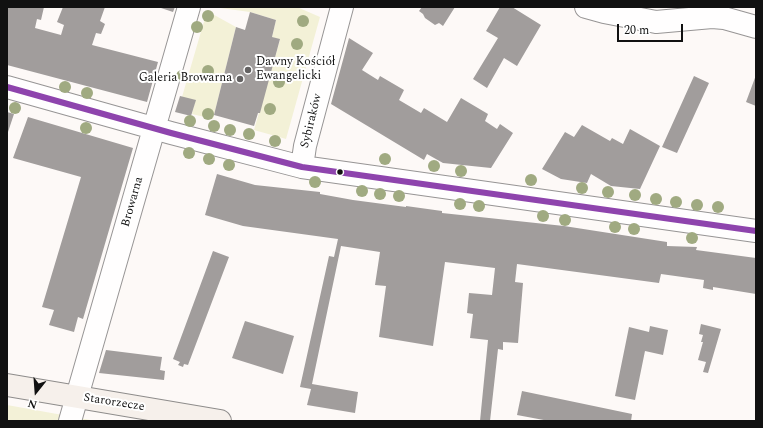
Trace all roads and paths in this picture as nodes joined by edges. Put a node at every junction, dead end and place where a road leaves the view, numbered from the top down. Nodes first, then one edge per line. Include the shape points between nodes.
1 (189, 7) edge
2 (342, 7) edge
3 (586, 7) edge
4 (756, 27) edge
5 (7, 87) edge
6 (154, 128) junction
7 (302, 167) junction
8 (756, 231) edge
9 (7, 385) edge
10 (78, 398) junction
11 (70, 421) edge
12 (220, 421) edge

1 - 6 street, Browarna
2 - 7 street, Sybiraków via 305,146
3 - 4 street via 656,22 712,16
5 - 6 street
6 - 7 street
6 - 10 street, Browarna
7 - 8 street
9 - 10 street, Starorzecze
10 - 11 street, Browarna
10 - 12 street, Starorzecze

